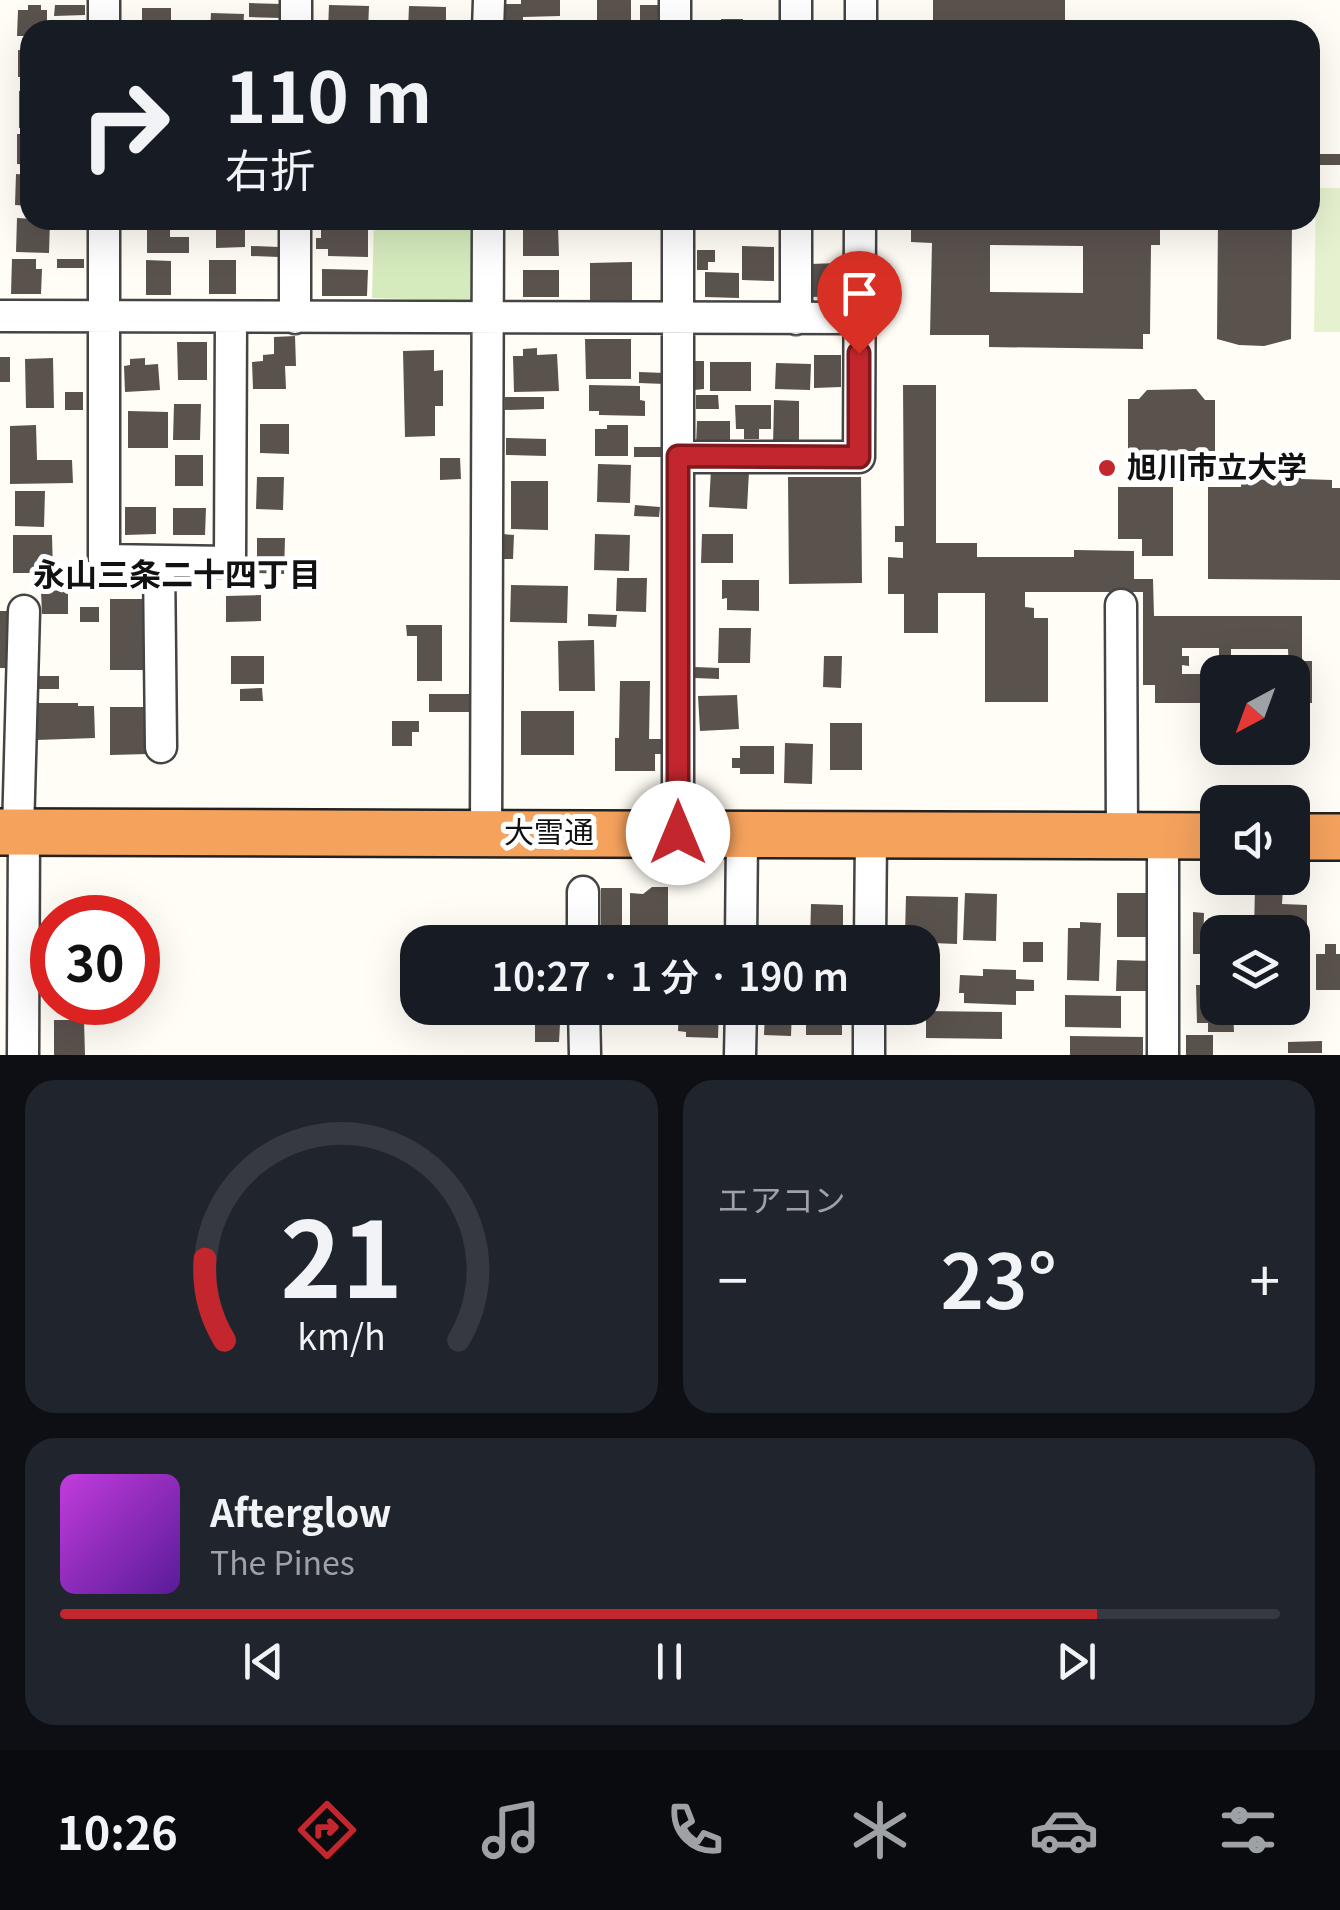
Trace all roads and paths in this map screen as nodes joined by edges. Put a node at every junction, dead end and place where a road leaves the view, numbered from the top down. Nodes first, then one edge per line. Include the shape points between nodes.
1 (104, 230) edge
2 (295, 230) edge
3 (488, 230) edge
4 (678, 230) edge
5 (796, 230) edge
6 (860, 230) edge
7 (0, 316) edge
8 (104, 316) junction
9 (488, 317) junction
10 (231, 318) junction
11 (295, 318) junction
12 (796, 318) junction
13 (859, 318) junction
14 (679, 319) junction
15 (678, 456) junction
16 (159, 561) junction
17 (1121, 605) dead end
18 (24, 611) dead end
19 (161, 747) dead end
20 (14, 832) edge
21 (486, 832) junction
22 (678, 833) junction
23 (742, 834) junction
24 (871, 836) junction
25 (1142, 836) junction
26 (1200, 836) edge
27 (1310, 836) edge
28 (1340, 837) edge
29 (582, 892) dead end
30 (583, 925) edge
31 (742, 925) edge
32 (870, 925) edge
33 (584, 1025) edge
34 (741, 1025) edge
35 (869, 1025) edge
36 (23, 1055) edge
37 (585, 1055) edge
38 (740, 1055) edge
39 (869, 1055) edge
40 (1163, 1055) edge

1 - 8 street
2 - 11 street
3 - 9 street
4 - 14 street
5 - 12 street
6 - 13 street
7 - 8 street
8 - 10 street
8 - 16 street via 104,560
9 - 11 street
9 - 14 street
9 - 21 street
10 - 11 street
10 - 16 street via 230,562
12 - 13 street
12 - 14 street
13 - 15 street via 859,457
14 - 15 street
15 - 22 street
16 - 19 street
17 - 25 street
18 - 20 street
20 - 21 highway, 大雪通
20 - 36 street
21 - 22 highway, 大雪通
22 - 23 highway, 大雪通
23 - 24 highway, 大雪通
23 - 31 street
24 - 25 highway, 大雪通
24 - 32 street
25 - 26 highway, 大雪通
25 - 40 street
27 - 28 highway
29 - 30 street
33 - 37 street
34 - 38 street
35 - 39 street

